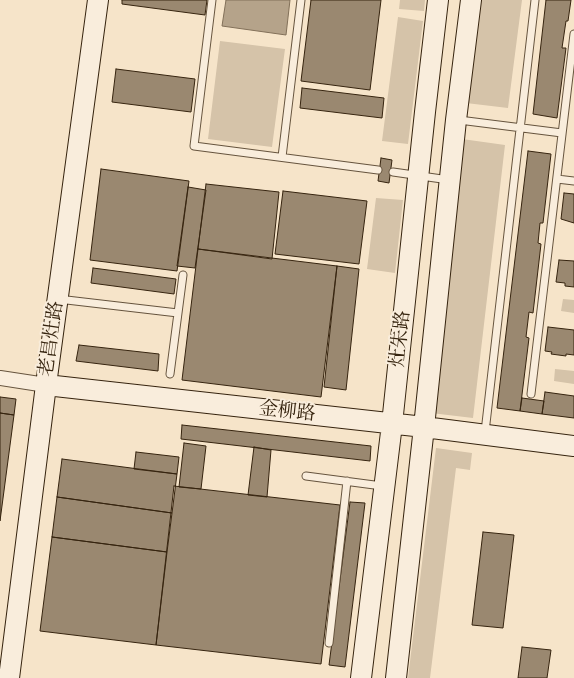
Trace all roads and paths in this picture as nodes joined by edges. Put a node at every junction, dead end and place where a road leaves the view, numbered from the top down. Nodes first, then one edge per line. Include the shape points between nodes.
1 (98, 0) edge
2 (212, 0) edge
3 (302, 0) edge
4 (438, 0) edge
5 (471, 0) edge
6 (535, 0) edge
7 (574, 34) edge
8 (456, 120) junction
9 (520, 128) junction
10 (562, 133) junction
11 (282, 157) junction
12 (378, 170) dead end
13 (393, 172) dead end
14 (418, 176) junction
15 (557, 179) junction
16 (450, 180) junction
17 (574, 181) edge
18 (183, 275) dead end
19 (58, 299) junction
20 (178, 313) junction
21 (170, 374) dead end
22 (0, 378) edge
23 (46, 385) junction
24 (531, 394) dead end
25 (392, 424) junction
26 (424, 427) junction
27 (484, 435) junction
28 (574, 446) edge
29 (306, 476) dead end
30 (347, 481) junction
31 (384, 486) junction
32 (329, 643) dead end
33 (9, 678) edge
34 (361, 678) edge
35 (396, 678) edge

1 - 19 main road, 老昌灶路
2 - 11 lane via 194,146
3 - 11 lane
4 - 14 main road, 灶朱路
5 - 8 main road, 灶朱路
6 - 9 lane
7 - 10 lane
8 - 9 lane
8 - 16 main road, 灶朱路
9 - 10 lane
9 - 27 lane
10 - 15 lane
11 - 12 lane
13 - 14 lane
14 - 16 lane
14 - 25 main road, 灶朱路
15 - 17 lane
15 - 24 lane
16 - 26 main road, 灶朱路
18 - 20 lane
19 - 20 lane
19 - 23 main road, 老昌灶路
20 - 21 lane
22 - 23 street, 金柳路
23 - 25 main road, 金柳路
23 - 33 main road, 老昌灶路
25 - 26 main road, 金柳路
25 - 31 main road, 灶朱路
26 - 27 main road, 金柳路
26 - 35 main road, 灶朱路
27 - 28 main road, 金柳路
29 - 30 lane
30 - 31 lane
30 - 32 lane
31 - 34 main road, 灶朱路

